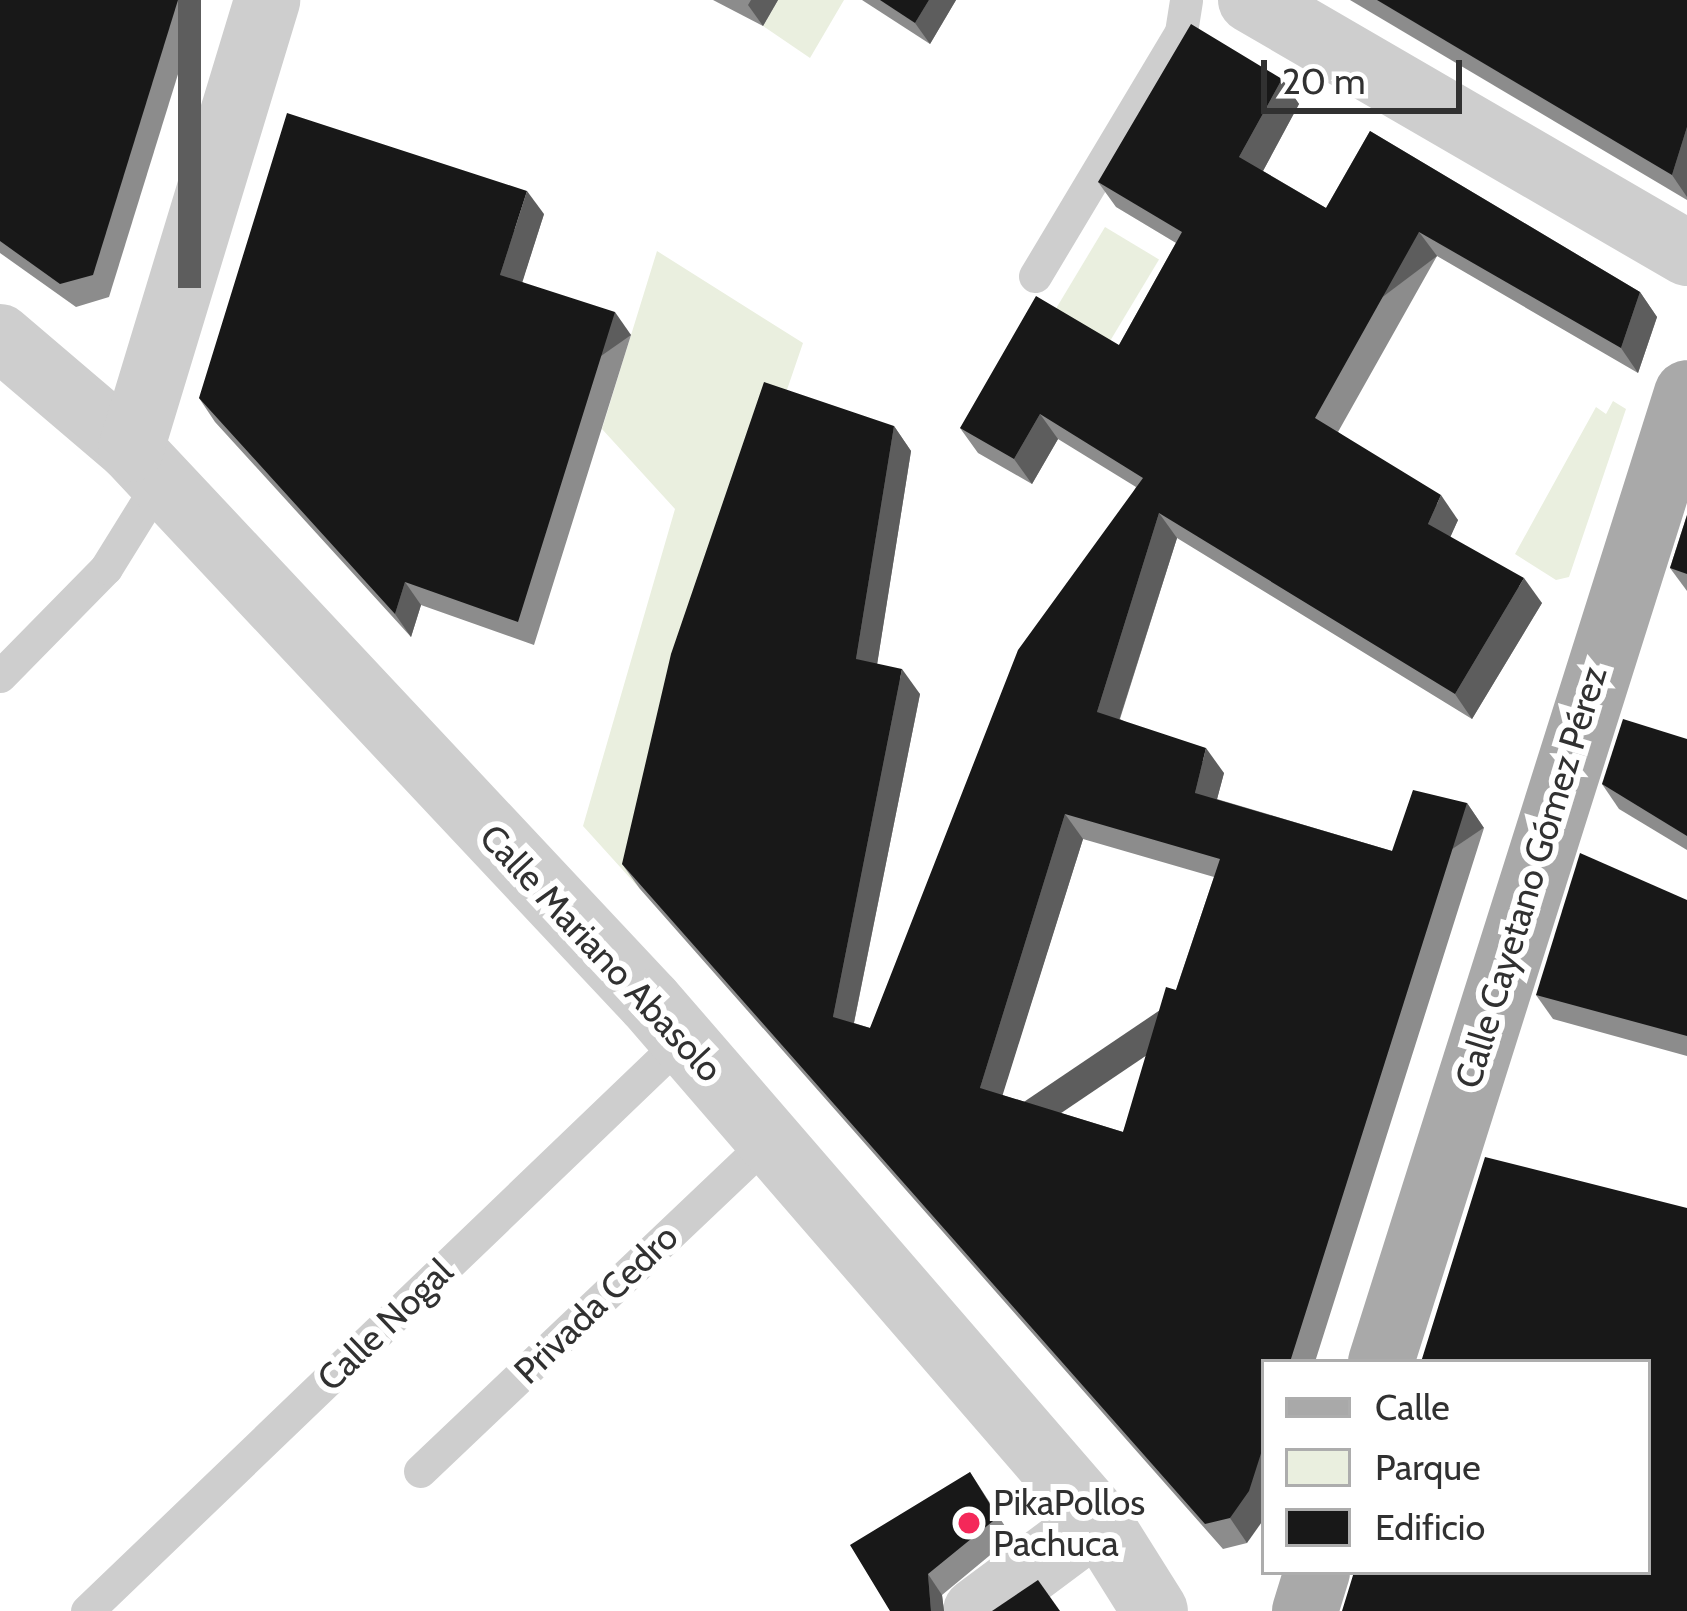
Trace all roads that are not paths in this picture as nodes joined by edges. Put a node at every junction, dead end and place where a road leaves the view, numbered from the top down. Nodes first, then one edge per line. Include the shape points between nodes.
1 (267, 0) edge
2 (1186, 0) edge
3 (1251, 0) edge
4 (1687, 253) edge
5 (1035, 276) dead end
6 (0, 337) edge
7 (1687, 393) edge
8 (146, 465) junction
9 (0, 676) edge
10 (683, 1040) junction
11 (771, 1138) junction
12 (1382, 1359) edge
13 (421, 1471) dead end
14 (1098, 1520) junction
15 (1316, 1575) edge
16 (87, 1611) edge
17 (976, 1611) edge
18 (1155, 1611) edge
19 (1305, 1611) edge

1 - 8 street
2 - 5 lane via 1181,32
3 - 4 street
6 - 8 street, Calle Mariano Abasolo
7 - 12 main road, Calle Cayetano Gómez Pérez
8 - 9 lane via 106,568
8 - 10 street, Calle Mariano Abasolo
10 - 11 street, Calle Mariano Abasolo
10 - 16 lane, Calle Nogal
11 - 13 lane, Privada Cedro
11 - 14 street, Calle Mariano Abasolo
14 - 17 street
14 - 18 street, Calle Mariano Abasolo
15 - 19 main road

